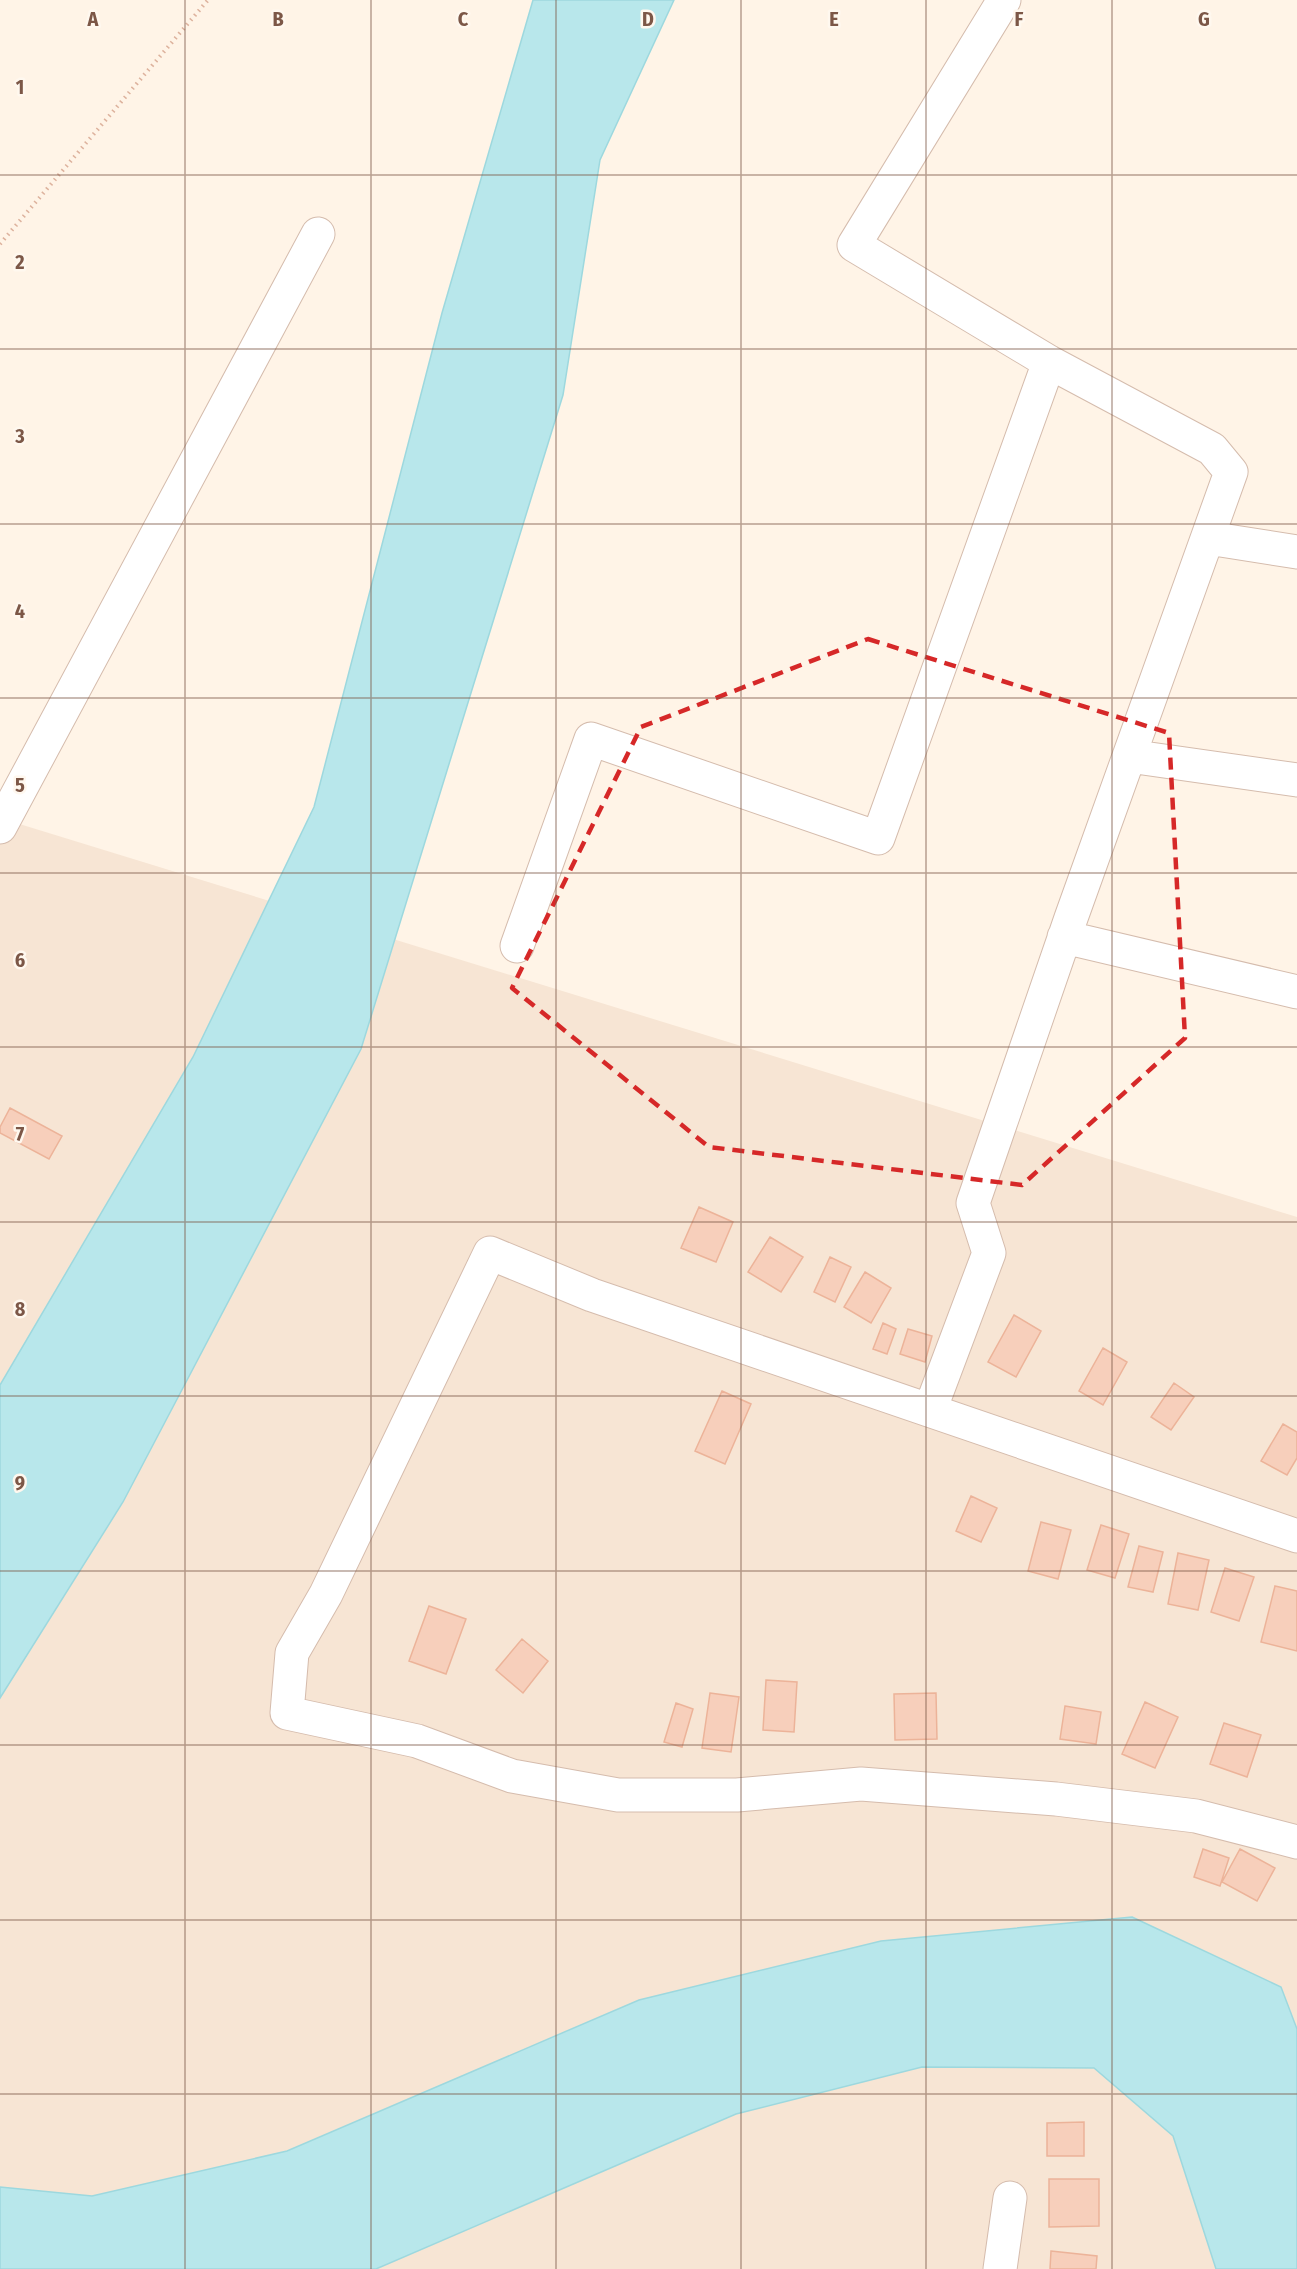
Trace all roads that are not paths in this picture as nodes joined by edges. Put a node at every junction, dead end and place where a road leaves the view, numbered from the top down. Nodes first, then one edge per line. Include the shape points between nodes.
1 (1004, 0) edge
2 (318, 234) dead end
3 (1049, 362) junction
4 (1208, 538) junction
5 (1297, 552) edge
6 (1129, 756) junction
7 (1297, 780) edge
8 (0, 827) edge
9 (1064, 937) junction
10 (517, 946) dead end
11 (1297, 992) edge
12 (930, 1410) junction
13 (1297, 1536) edge
14 (1297, 1842) edge
15 (1010, 2198) dead end
16 (1000, 2269) edge

1 - 3 street via 854,245
2 - 8 street
3 - 4 street via 1212,449 1231,472
3 - 10 street via 878,838 591,739
4 - 5 street
4 - 6 street
6 - 7 street
6 - 9 street
9 - 11 street
9 - 12 street via 973,1203 990,1253
12 - 13 street
12 - 14 street via 592,1295 490,1253 326,1594 292,1653 287,1713 417,1741 512,1776 618,1795 737,1795 873,1785 1056,1799 1196,1816
15 - 16 street

